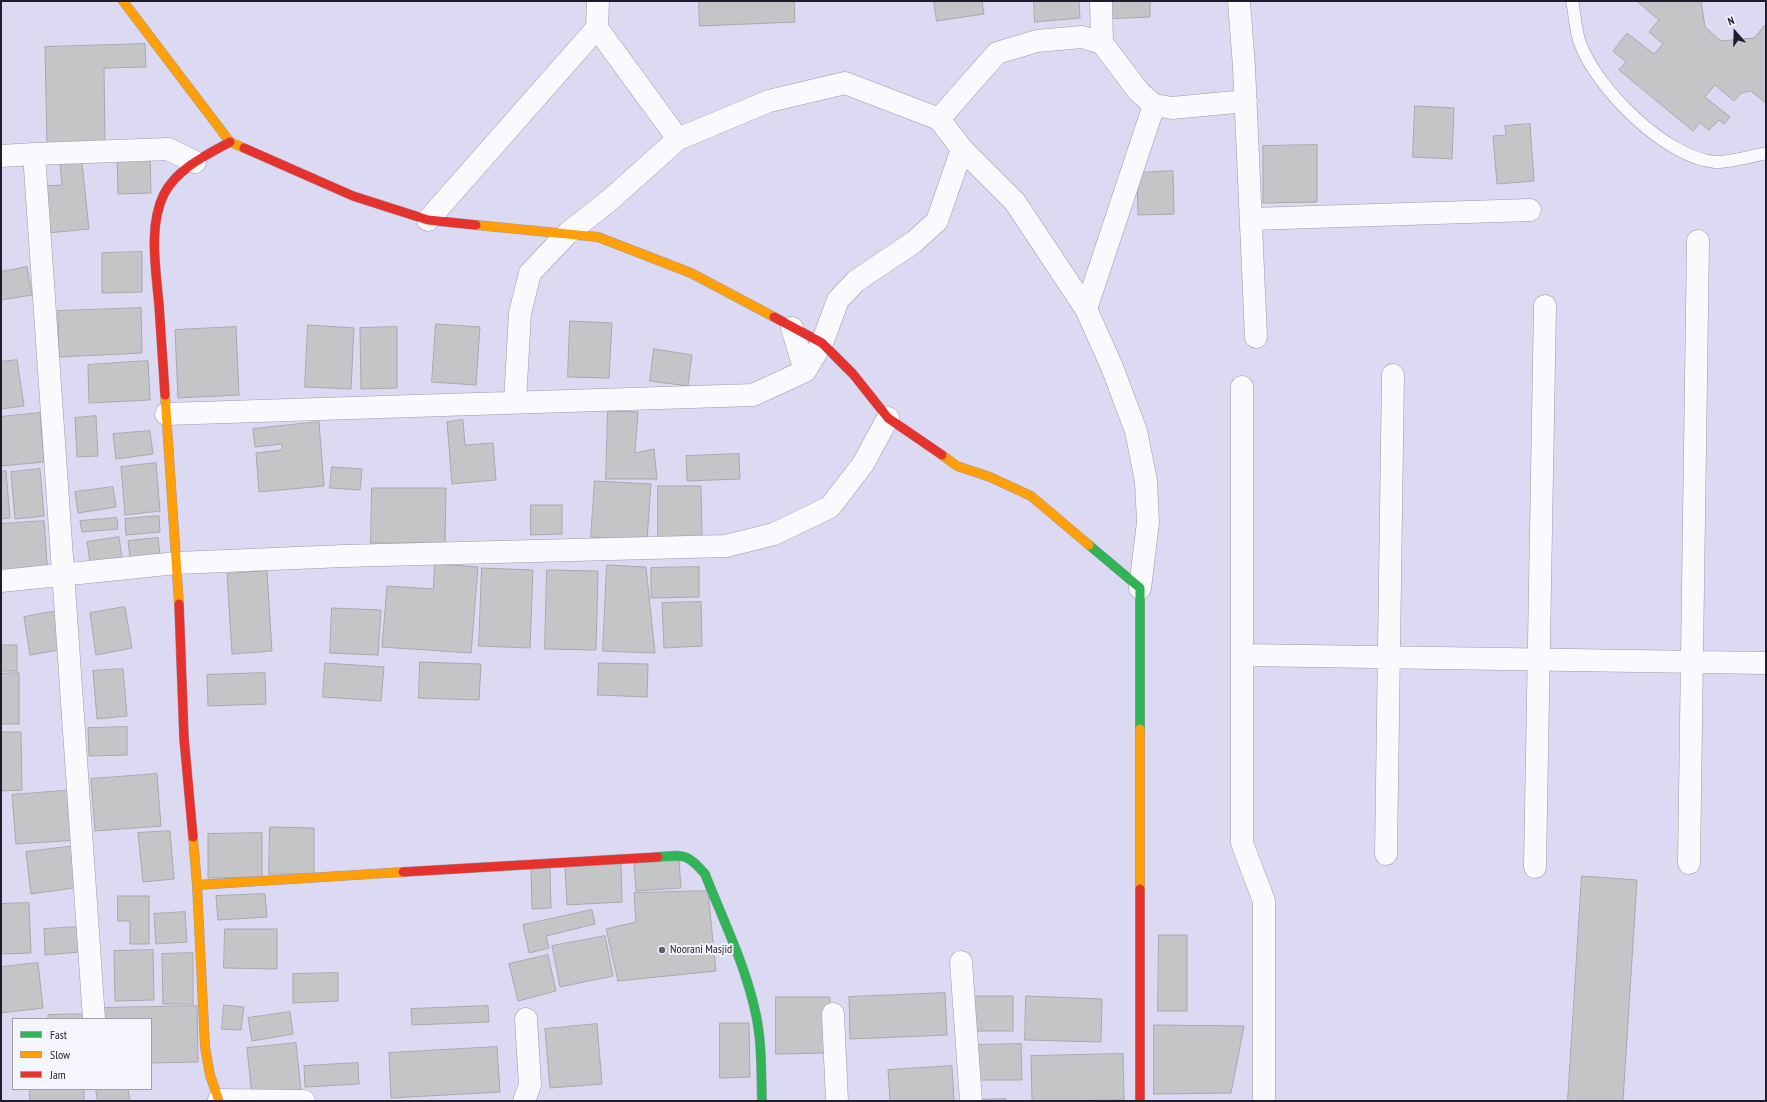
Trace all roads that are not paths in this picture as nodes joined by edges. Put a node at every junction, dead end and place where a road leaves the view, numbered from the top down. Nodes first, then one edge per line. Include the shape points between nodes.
1 (123, 1) edge
2 (598, 1) edge
3 (1101, 1) edge
4 (1239, 1) edge
5 (1572, 1) edge
6 (597, 28) junction
7 (1102, 43) junction
8 (1246, 101) junction
9 (1154, 105) junction
10 (938, 119) junction
11 (678, 139) junction
12 (230, 142) junction
13 (962, 149) junction
14 (1766, 153) edge
15 (34, 154) junction
16 (1, 156) edge
17 (195, 162) junction
18 (1530, 210) dead end
19 (1251, 219) junction
20 (428, 220) junction
21 (568, 233) junction
22 (1698, 241) dead end
23 (1545, 306) dead end
24 (1086, 309) junction
25 (792, 328) junction
26 (1256, 337) dead end
27 (822, 344) junction
28 (805, 371) junction
29 (1393, 374) dead end
30 (1242, 387) dead end
31 (515, 402) junction
32 (166, 414) junction
33 (888, 418) junction
34 (177, 563) junction
35 (64, 575) junction
36 (1, 580) edge
37 (1140, 588) junction
38 (1242, 655) junction
39 (1388, 657) junction
40 (1538, 659) junction
41 (1691, 662) junction
42 (1766, 663) edge
43 (1386, 854) dead end
44 (1689, 864) dead end
45 (1535, 867) dead end
46 (197, 884) junction
47 (961, 962) dead end
48 (833, 1014) dead end
49 (94, 1018) edge
50 (526, 1019) dead end
51 (219, 1100) edge
52 (304, 1101) edge
53 (524, 1101) edge
54 (762, 1101) edge
55 (837, 1101) edge
56 (971, 1101) edge
57 (1140, 1101) edge
58 (1264, 1101) edge

1 - 12 street
2 - 6 street
3 - 7 street
4 - 8 street
5 - 14 lane via 1580,43 1601,81 1638,122 1682,153 1715,163
6 - 11 street
6 - 20 street
7 - 9 street via 1139,92
7 - 10 street via 1082,37 1044,40 997,53
8 - 9 street via 1172,108
8 - 19 street
9 - 24 street
10 - 11 street via 845,83 769,101
10 - 13 street
11 - 21 street via 612,199
12 - 17 street
12 - 20 street via 353,196
13 - 24 street via 1015,202
13 - 27 street via 937,221 914,242 856,281 838,300
15 - 16 street
15 - 17 street via 168,149
15 - 35 street
17 - 32 street via 174,179 160,204 155,250
18 - 19 street
19 - 26 street
20 - 21 street
21 - 25 street via 598,237 690,273
21 - 31 street via 530,273 520,314
22 - 41 street
23 - 40 street
24 - 37 street via 1112,367 1136,431 1146,481 1148,522
25 - 27 street
25 - 28 street
27 - 28 street
27 - 33 street via 854,374
28 - 31 street via 754,395
29 - 39 street
30 - 38 street
31 - 32 street
32 - 34 street
33 - 34 street via 864,464 830,507 774,534 726,546
33 - 37 street via 957,466 990,477 1032,496
34 - 35 street
34 - 46 street via 184,738
35 - 36 street
35 - 49 street
37 - 57 street
38 - 39 street
38 - 58 street via 1242,843 1264,901
39 - 40 street
39 - 43 street
40 - 41 street
40 - 45 street
41 - 42 street
41 - 44 street
46 - 51 street via 205,1047 210,1074
46 - 54 street via 683,855 695,862 705,874 748,986 761,1047
47 - 56 street
48 - 55 street
50 - 53 street via 530,1084
51 - 52 street

